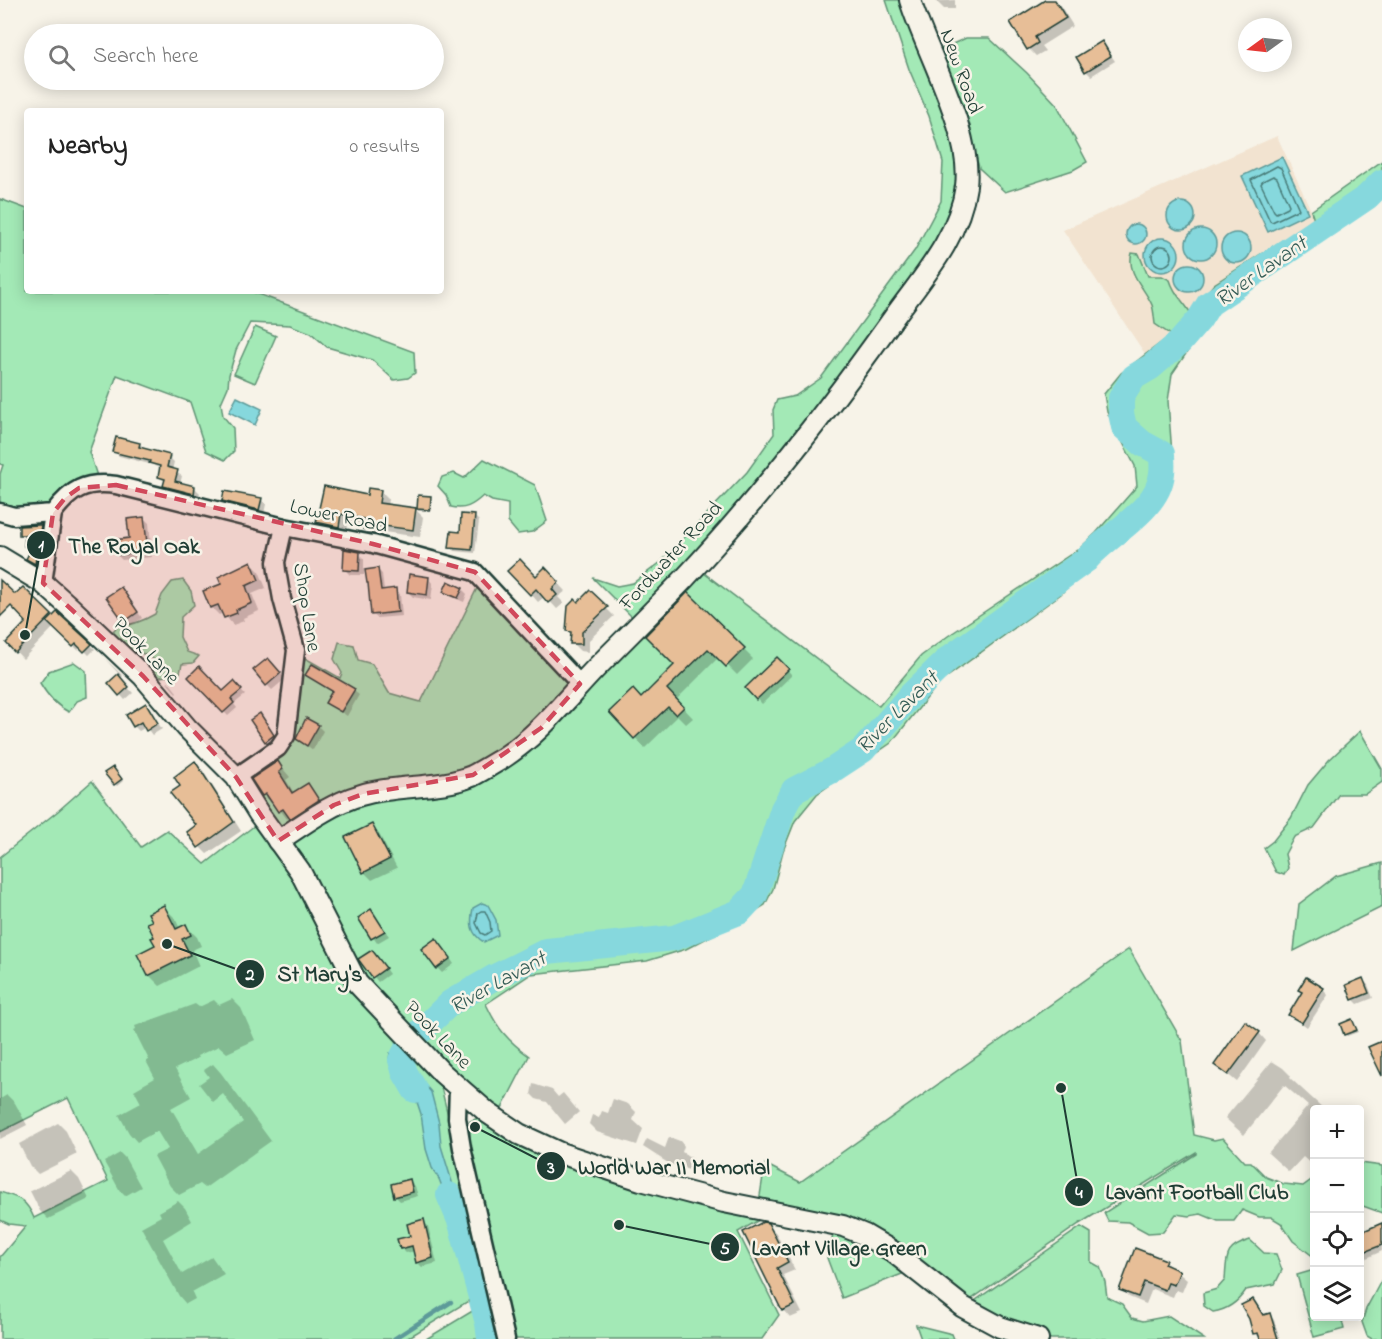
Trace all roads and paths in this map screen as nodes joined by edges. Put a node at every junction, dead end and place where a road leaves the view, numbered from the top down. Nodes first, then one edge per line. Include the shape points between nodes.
1 (910, 0) edge
2 (966, 159) joint
3 (0, 513) edge
4 (53, 513) junction
5 (284, 527) junction
6 (0, 556) edge
7 (43, 583) junction
8 (580, 684) junction
9 (236, 777) junction
10 (278, 841) junction
11 (458, 1088) junction
12 (506, 1339) edge
13 (1038, 1339) edge

1 - 2 street, New Road via 952,110
2 - 8 street, Fordwater Road via 960,213 942,250 824,414 685,577
3 - 4 street
4 - 5 street, Lower Road via 79,488 99,483
4 - 7 street
5 - 8 street, Lower Road via 373,544 475,572
5 - 9 street, Shop Lane via 276,562 296,650 286,736 278,748
6 - 7 street, Pook Lane
7 - 9 street, Pook Lane via 143,676
8 - 10 street, Fordwater Road via 542,728 473,775 363,794 334,805
9 - 10 street, Pook Lane
10 - 11 street, Pook Lane via 300,871 357,982
11 - 12 street via 462,1148
11 - 13 street, Pook Lane via 519,1134 560,1153 724,1202 843,1226 865,1235 892,1251 963,1307 1000,1327

